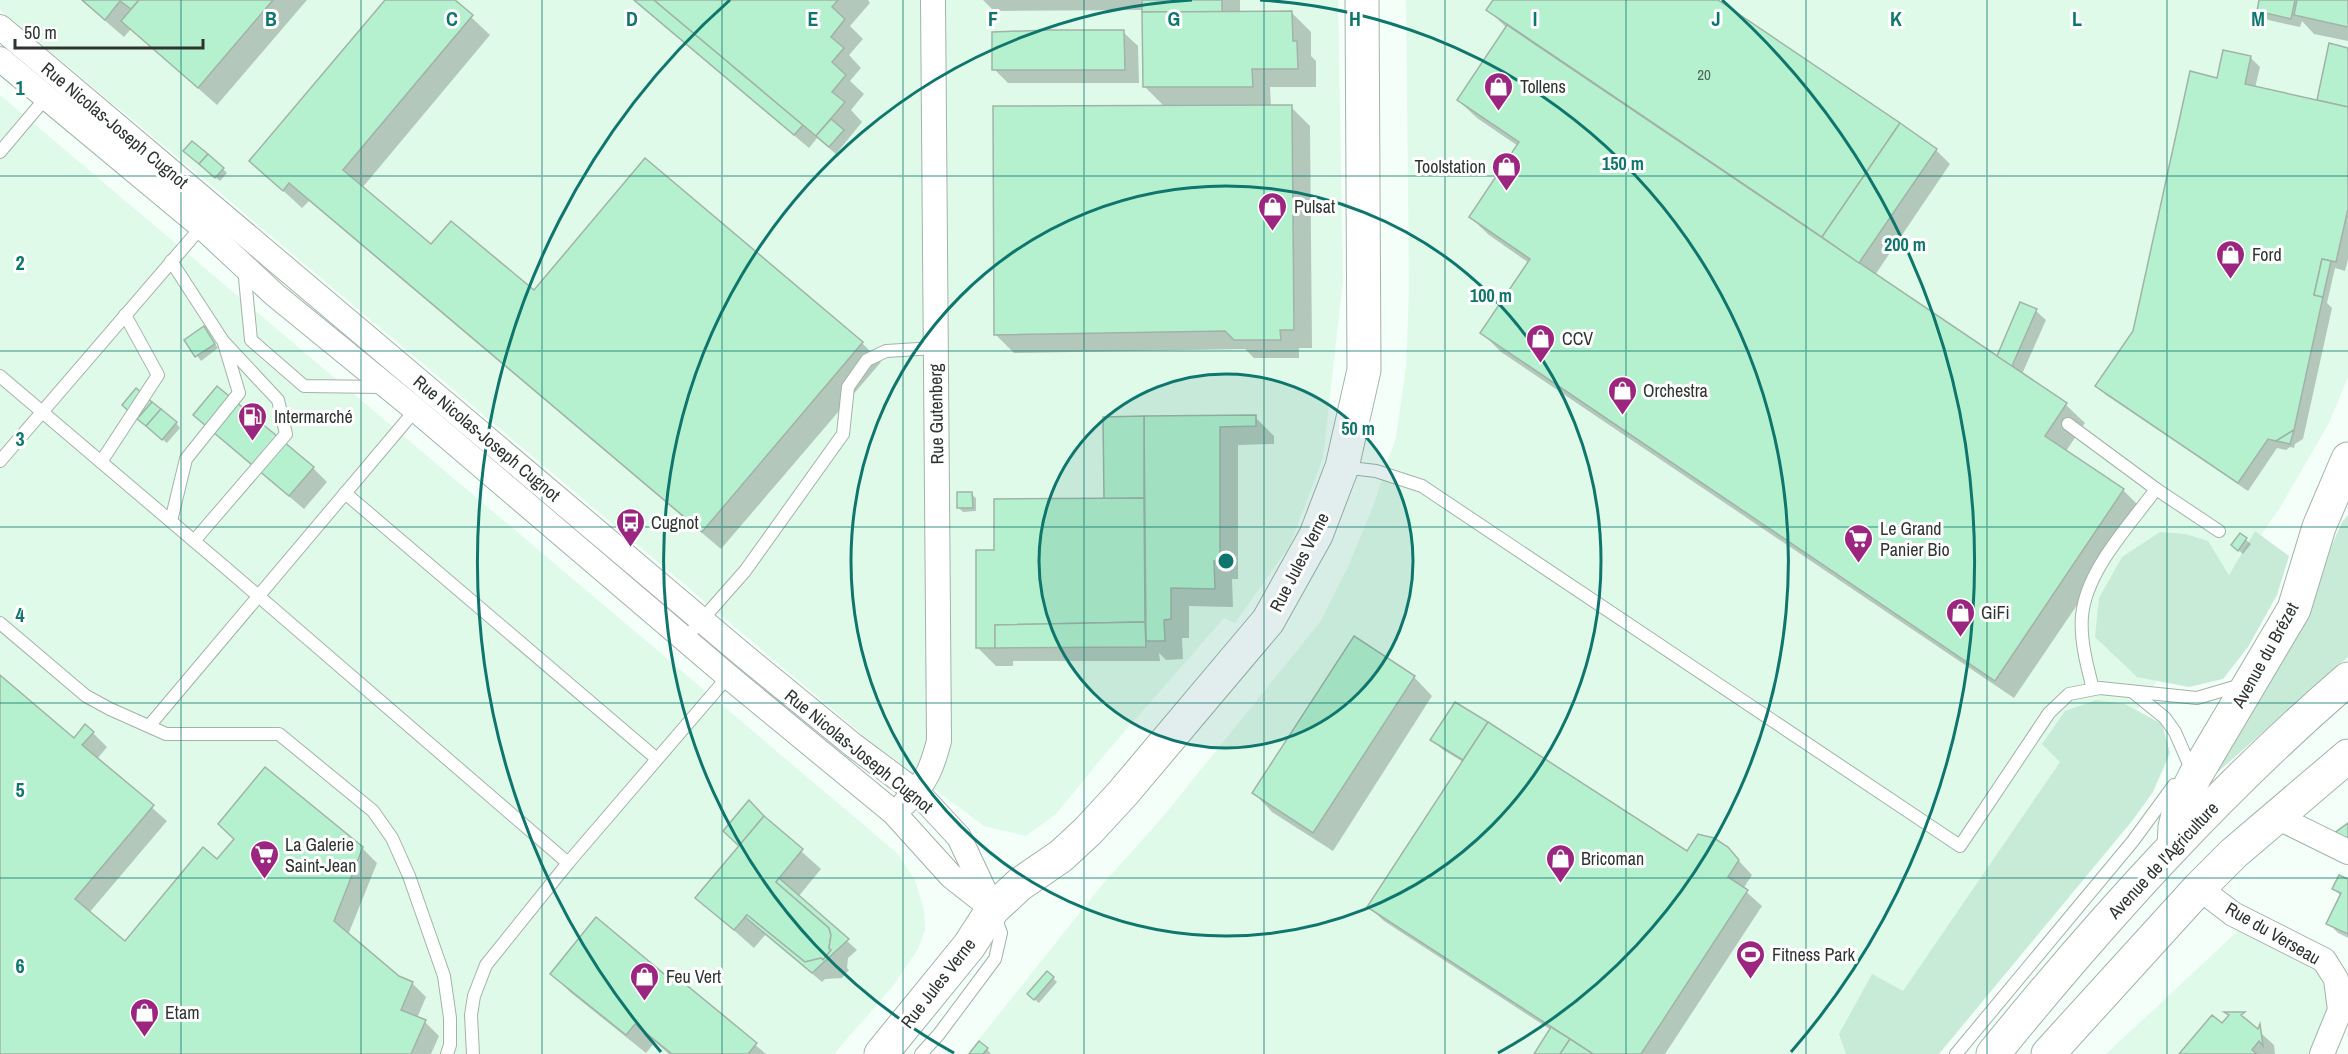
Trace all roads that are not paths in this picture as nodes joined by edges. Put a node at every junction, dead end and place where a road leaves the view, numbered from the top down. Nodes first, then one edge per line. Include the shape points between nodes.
1 (933, 0) edge
2 (1362, 0) edge
3 (0, 27) edge
4 (0, 59) edge
5 (61, 79) junction
6 (46, 98) junction
7 (0, 152) edge
8 (208, 219) junction
9 (171, 261) junction
10 (244, 267) junction
11 (125, 315) junction
12 (223, 341) junction
13 (935, 348) junction
14 (0, 376) edge
15 (388, 388) junction
16 (432, 391) junction
17 (416, 410) junction
18 (42, 411) junction
19 (2068, 424) dead end
20 (2348, 459) edge
21 (0, 461) edge
22 (101, 462) junction
23 (1342, 467) junction
24 (2156, 489) junction
25 (2341, 491) edge
26 (345, 493) junction
27 (171, 521) junction
28 (2219, 531) dead end
29 (194, 541) junction
30 (259, 596) junction
31 (701, 620) junction
32 (0, 623) edge
33 (684, 639) junction
34 (743, 655) junction
35 (729, 677) junction
36 (2348, 679) edge
37 (2251, 682) junction
38 (2093, 689) junction
39 (2133, 692) junction
40 (149, 726) junction
41 (2346, 757) edge
42 (657, 759) junction
43 (2192, 770) junction
44 (916, 792) junction
45 (894, 813) junction
46 (2277, 817) junction
47 (2174, 846) junction
48 (2348, 852) edge
49 (568, 863) junction
50 (2199, 888) junction
51 (993, 909) junction
52 (447, 1054) edge
53 (473, 1054) edge
54 (881, 1054) edge
55 (921, 1054) edge
56 (1956, 1054) edge
57 (1993, 1054) edge
58 (2048, 1054) edge
59 (2322, 1054) edge

1 - 13 street, Rue Gutenberg
2 - 23 main road, Rue Jules Verne via 1364,370
3 - 5 street, Rue Nicolas-Joseph Cugnot
4 - 6 street, Rue Nicolas-Joseph Cugnot
5 - 6 lane
5 - 8 street, Rue Nicolas-Joseph Cugnot
6 - 7 lane
6 - 8 street, Rue Nicolas-Joseph Cugnot
8 - 9 lane
8 - 10 street, Rue Nicolas-Joseph Cugnot
8 - 16 street, Rue Nicolas-Joseph Cugnot
9 - 11 lane
9 - 12 lane
10 - 15 street, Rue Nicolas-Joseph Cugnot
10 - 15 lane via 251,340 304,386
11 - 18 lane
11 - 22 lane via 158,375
12 - 27 lane via 238,393 186,459
12 - 29 lane via 278,400 286,434
13 - 31 lane via 886,351 867,360 848,387 843,434 745,571
13 - 44 street, Rue Gutenberg via 939,741 931,772
14 - 18 lane
15 - 17 street, Rue Nicolas-Joseph Cugnot
16 - 17 lane
16 - 31 street, Rue Nicolas-Joseph Cugnot
17 - 26 lane
17 - 33 street, Rue Nicolas-Joseph Cugnot
18 - 21 lane
18 - 22 lane
19 - 24 lane
20 - 25 main road, Avenue du Brézet
22 - 27 lane
23 - 38 lane via 1376,471 1422,486 1960,846 2049,713 2069,694
23 - 51 main road, Rue Jules Verne via 1316,535 1268,621 1088,831
24 - 28 lane
24 - 38 lane via 2093,575 2082,616
25 - 37 main road, Avenue du Brézet via 2319,527 2294,609
26 - 30 lane
26 - 42 lane
27 - 29 lane
29 - 30 lane
30 - 40 lane
30 - 49 lane
31 - 33 lane
31 - 34 street, Rue Nicolas-Joseph Cugnot
32 - 40 lane via 86,696
33 - 35 street, Rue Nicolas-Joseph Cugnot
34 - 35 lane
34 - 44 street, Rue Nicolas-Joseph Cugnot
35 - 42 lane
35 - 45 street, Rue Nicolas-Joseph Cugnot
36 - 47 main road, Avenue de l'Agriculture via 2248,770
37 - 39 lane via 2197,698
37 - 43 main road, Avenue du Brézet
38 - 39 lane
39 - 43 lane via 2165,718
40 - 52 lane via 166,734 279,734 373,811 392,838 409,876 444,976 450,1018
41 - 46 main road
42 - 49 lane
43 - 47 main road, Avenue du Brézet via 2175,827
43 - 56 lane
44 - 45 street, Rue Gutenberg
44 - 51 street, Rue Nicolas-Joseph Cugnot via 959,837
45 - 51 street, Rue Nicolas-Joseph Cugnot via 951,876
46 - 48 street
46 - 50 main road
47 - 57 main road, Avenue de l'Agriculture via 2043,991
49 - 53 lane via 483,972 471,1015
50 - 58 main road
50 - 59 street, Rue du Verseau via 2233,914 2324,960 2336,979 2340,1010
51 - 54 main road, Rue Jules Verne via 969,946
51 - 55 lane, Rue Jules Verne via 1001,933 995,959

